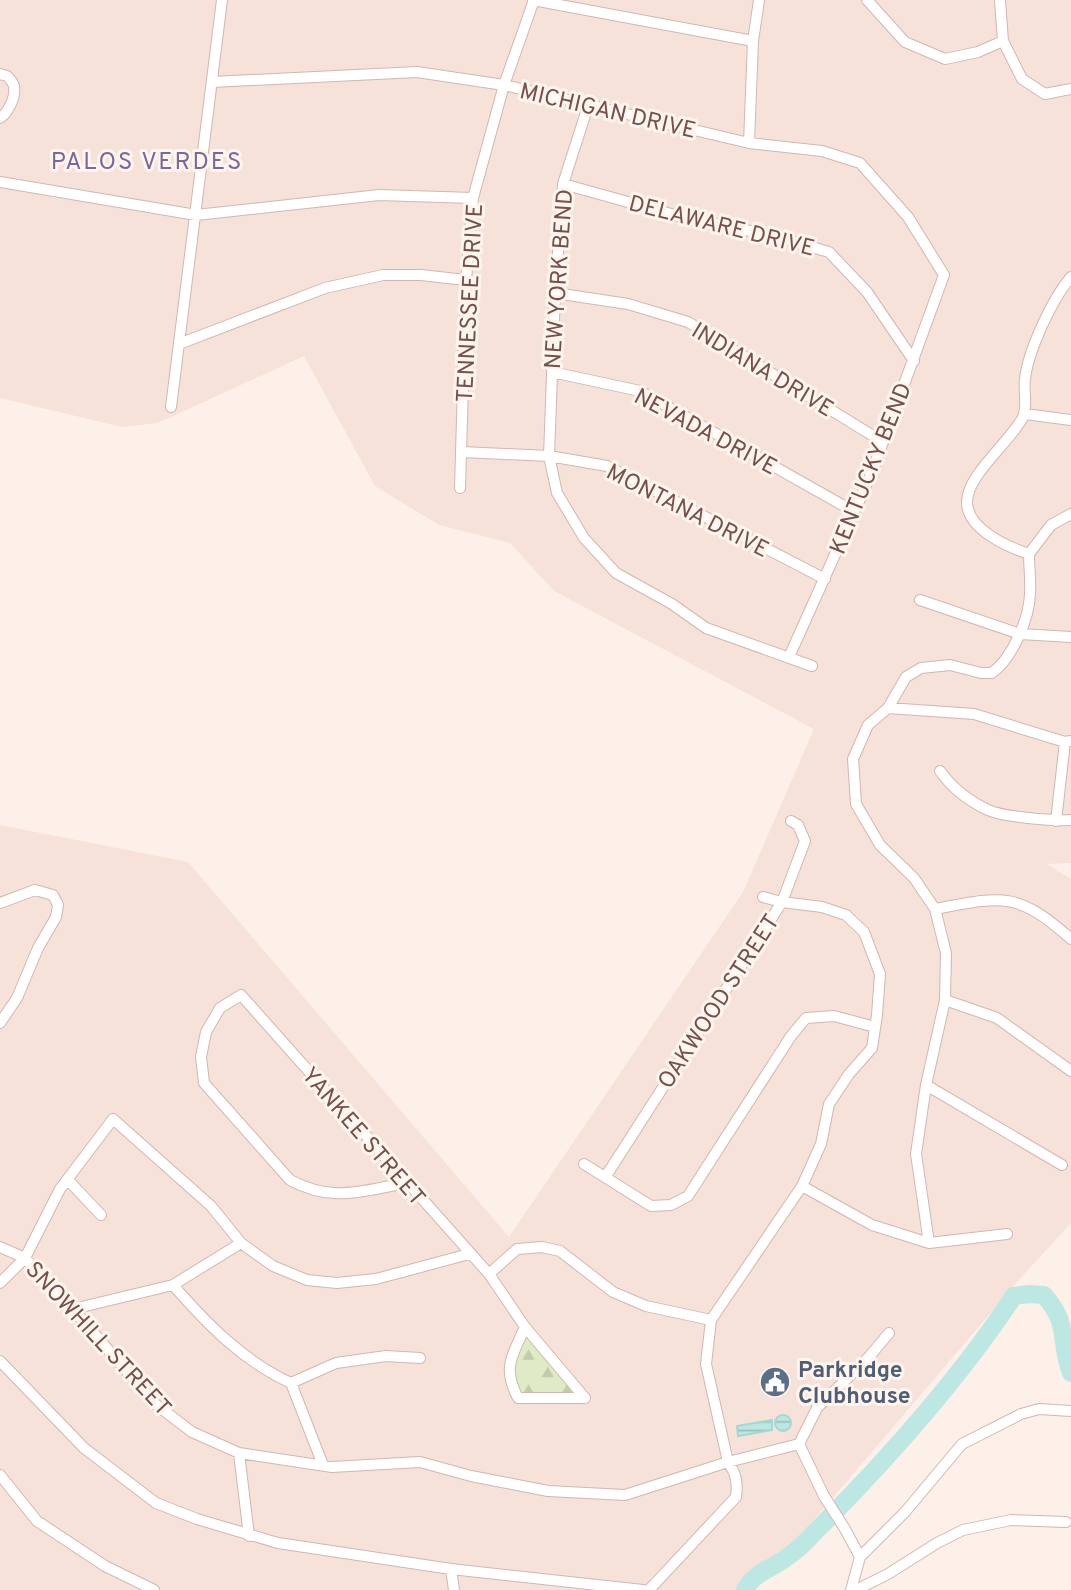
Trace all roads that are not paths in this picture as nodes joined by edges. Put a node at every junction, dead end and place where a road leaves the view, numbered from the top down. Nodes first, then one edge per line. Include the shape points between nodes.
1 (222, 0) edge
2 (533, 0) edge
3 (759, 0) edge
4 (867, 0) edge
5 (1000, 0) edge
6 (753, 41) junction
7 (1003, 41) junction
8 (0, 74) edge
9 (212, 82) junction
10 (504, 85) junction
11 (1071, 89) edge
12 (588, 106) junction
13 (0, 118) edge
14 (749, 143) junction
15 (0, 181) edge
16 (563, 184) junction
17 (473, 198) junction
18 (196, 215) junction
19 (944, 275) joint
20 (1071, 277) edge
21 (466, 280) junction
22 (555, 293) junction
23 (179, 344) junction
24 (914, 361) junction
25 (552, 372) junction
26 (171, 407) dead end
27 (1025, 414) junction
28 (1071, 420) edge
29 (883, 442) junction
30 (462, 452) junction
31 (549, 456) junction
32 (460, 488) dead end
33 (853, 511) junction
34 (1071, 514) edge
35 (1029, 555) junction
36 (825, 579) junction
37 (920, 600) dead end
38 (1020, 634) junction
39 (1071, 637) edge
40 (789, 657) junction
41 (812, 666) dead end
42 (888, 708) junction
43 (1068, 741) edge
44 (940, 771) dead end
45 (1071, 820) edge
46 (791, 821) dead end
47 (1056, 821) junction
48 (763, 897) dead end
49 (782, 902) junction
50 (0, 903) edge
51 (936, 909) junction
52 (1071, 939) edge
53 (945, 1000) junction
54 (0, 1023) edge
55 (875, 1027) junction
56 (1071, 1071) edge
57 (926, 1085) junction
58 (584, 1164) dead end
59 (1062, 1165) dead end
60 (606, 1176) junction
61 (68, 1180) junction
62 (406, 1183) junction
63 (802, 1186) junction
64 (101, 1215) dead end
65 (1007, 1234) dead end
66 (241, 1242) junction
67 (929, 1243) junction
68 (0, 1247) edge
69 (469, 1254) junction
70 (25, 1258) junction
71 (489, 1275) junction
72 (0, 1283) edge
73 (173, 1285) junction
74 (73, 1309) junction
75 (711, 1320) junction
76 (525, 1327) junction
77 (889, 1333) dead end
78 (420, 1358) dead end
79 (0, 1361) edge
80 (291, 1383) junction
81 (1071, 1411) edge
82 (799, 1444) junction
83 (239, 1453) junction
84 (728, 1462) junction
85 (323, 1465) junction
86 (0, 1475) edge
87 (1066, 1522) dead end
88 (249, 1536) junction
89 (860, 1557) junction
90 (451, 1569) junction
91 (154, 1590) edge
92 (454, 1590) edge
93 (643, 1590) edge
94 (649, 1590) edge
95 (854, 1590) edge

1 - 9 street
2 - 6 street
2 - 10 street, TENNESSEE DRIVE
3 - 6 street
4 - 7 street via 905,42 945,59
5 - 7 street
6 - 14 street
7 - 11 street via 1021,79 1045,94
8 - 13 street via 8,76 14,86 12,102
9 - 10 street, MICHIGAN DRIVE via 417,72
9 - 18 street
10 - 12 street, MICHIGAN DRIVE
10 - 17 street, TENNESSEE DRIVE
12 - 14 street, MICHIGAN DRIVE
12 - 16 street, NEW YORK BEND
14 - 19 street, MICHIGAN DRIVE via 822,152 860,163 908,217
15 - 18 street
16 - 22 street, NEW YORK BEND
16 - 24 street, DELAWARE DRIVE via 829,252 867,292
17 - 18 street via 379,195
17 - 21 street, TENNESSEE DRIVE
18 - 23 street
19 - 24 street, KENTUCKY BEND
20 - 27 street via 1035,341 1025,380
21 - 23 street via 383,275 325,288
21 - 30 street, TENNESSEE DRIVE
22 - 25 street, NEW YORK BEND
22 - 29 street, INDIANA DRIVE via 628,304 688,322
23 - 26 street
24 - 29 street, KENTUCKY BEND
25 - 31 street, NEW YORK BEND
25 - 33 street, NEVADA DRIVE via 640,391
27 - 28 street
27 - 35 street via 974,482 967,502 974,521 1003,545
29 - 33 street, KENTUCKY BEND
30 - 31 street, MONTANA DRIVE
30 - 32 street, TENNESSEE DRIVE
31 - 36 street, MONTANA DRIVE via 607,466
31 - 40 street via 557,493 584,538 616,573 706,628
33 - 36 street, KENTUCKY BEND
34 - 35 street via 1051,525
35 - 38 street via 1030,596
36 - 40 street, KENTUCKY BEND
37 - 38 street
38 - 39 street
38 - 42 street via 992,673 950,665 920,668 906,677
40 - 41 street
42 - 43 street via 974,714
42 - 51 street via 868,726 853,760 856,804 880,845 914,878
43 - 47 street
44 - 47 street via 951,786 989,811
45 - 47 street
46 - 49 street, OAKWOOD STREET via 805,841
48 - 49 street
49 - 55 street via 846,915 864,932 880,974
49 - 60 street, OAKWOOD STREET
50 - 54 street via 36,890 53,895 58,905 17,998
51 - 52 street via 992,898 1017,902 1044,915
51 - 53 street via 946,953
53 - 56 street via 997,1018
53 - 57 street
55 - 60 street via 834,1016 806,1018 688,1196 671,1205 651,1206
55 - 63 street via 872,1048 828,1104 821,1144
57 - 59 street
57 - 67 street via 916,1154
58 - 60 street
61 - 64 street
61 - 66 street via 113,1119 211,1206
61 - 70 street
62 - 62 street, YANKEE STREET via 334,1195 290,1180 204,1083 201,1057 206,1032 220,1008 241,995
62 - 69 street, YANKEE STREET
63 - 67 street via 872,1225
63 - 75 street
65 - 67 street
66 - 69 street via 273,1266 307,1280 337,1283 376,1279
66 - 73 street
68 - 70 street, SNOWHILL STREET
69 - 71 street, YANKEE STREET
70 - 72 street
70 - 74 street, SNOWHILL STREET
71 - 75 street via 517,1249 542,1247 560,1251 612,1292 646,1306
71 - 76 street, YANKEE STREET
73 - 74 street
73 - 80 street via 208,1325 266,1372
74 - 83 street, SNOWHILL STREET via 154,1403 192,1432
75 - 84 street via 706,1364
76 - 76 street, YANKEE STREET via 568,1378 585,1398 518,1398 509,1381 511,1358
77 - 82 street via 817,1408
78 - 80 street via 386,1356 336,1363
79 - 88 street via 84,1448 156,1503
80 - 85 street
81 - 89 street via 1039,1409 962,1444
82 - 84 street, SNOWHILL STREET
82 - 89 street
83 - 85 street, SNOWHILL STREET
83 - 88 street
84 - 85 street, SNOWHILL STREET via 625,1495 548,1490 420,1462
84 - 94 street via 736,1473 736,1497
86 - 91 street via 37,1521 105,1566
87 - 95 street via 1011,1520 963,1530
88 - 90 street
89 - 95 street
90 - 92 street
90 - 93 street

